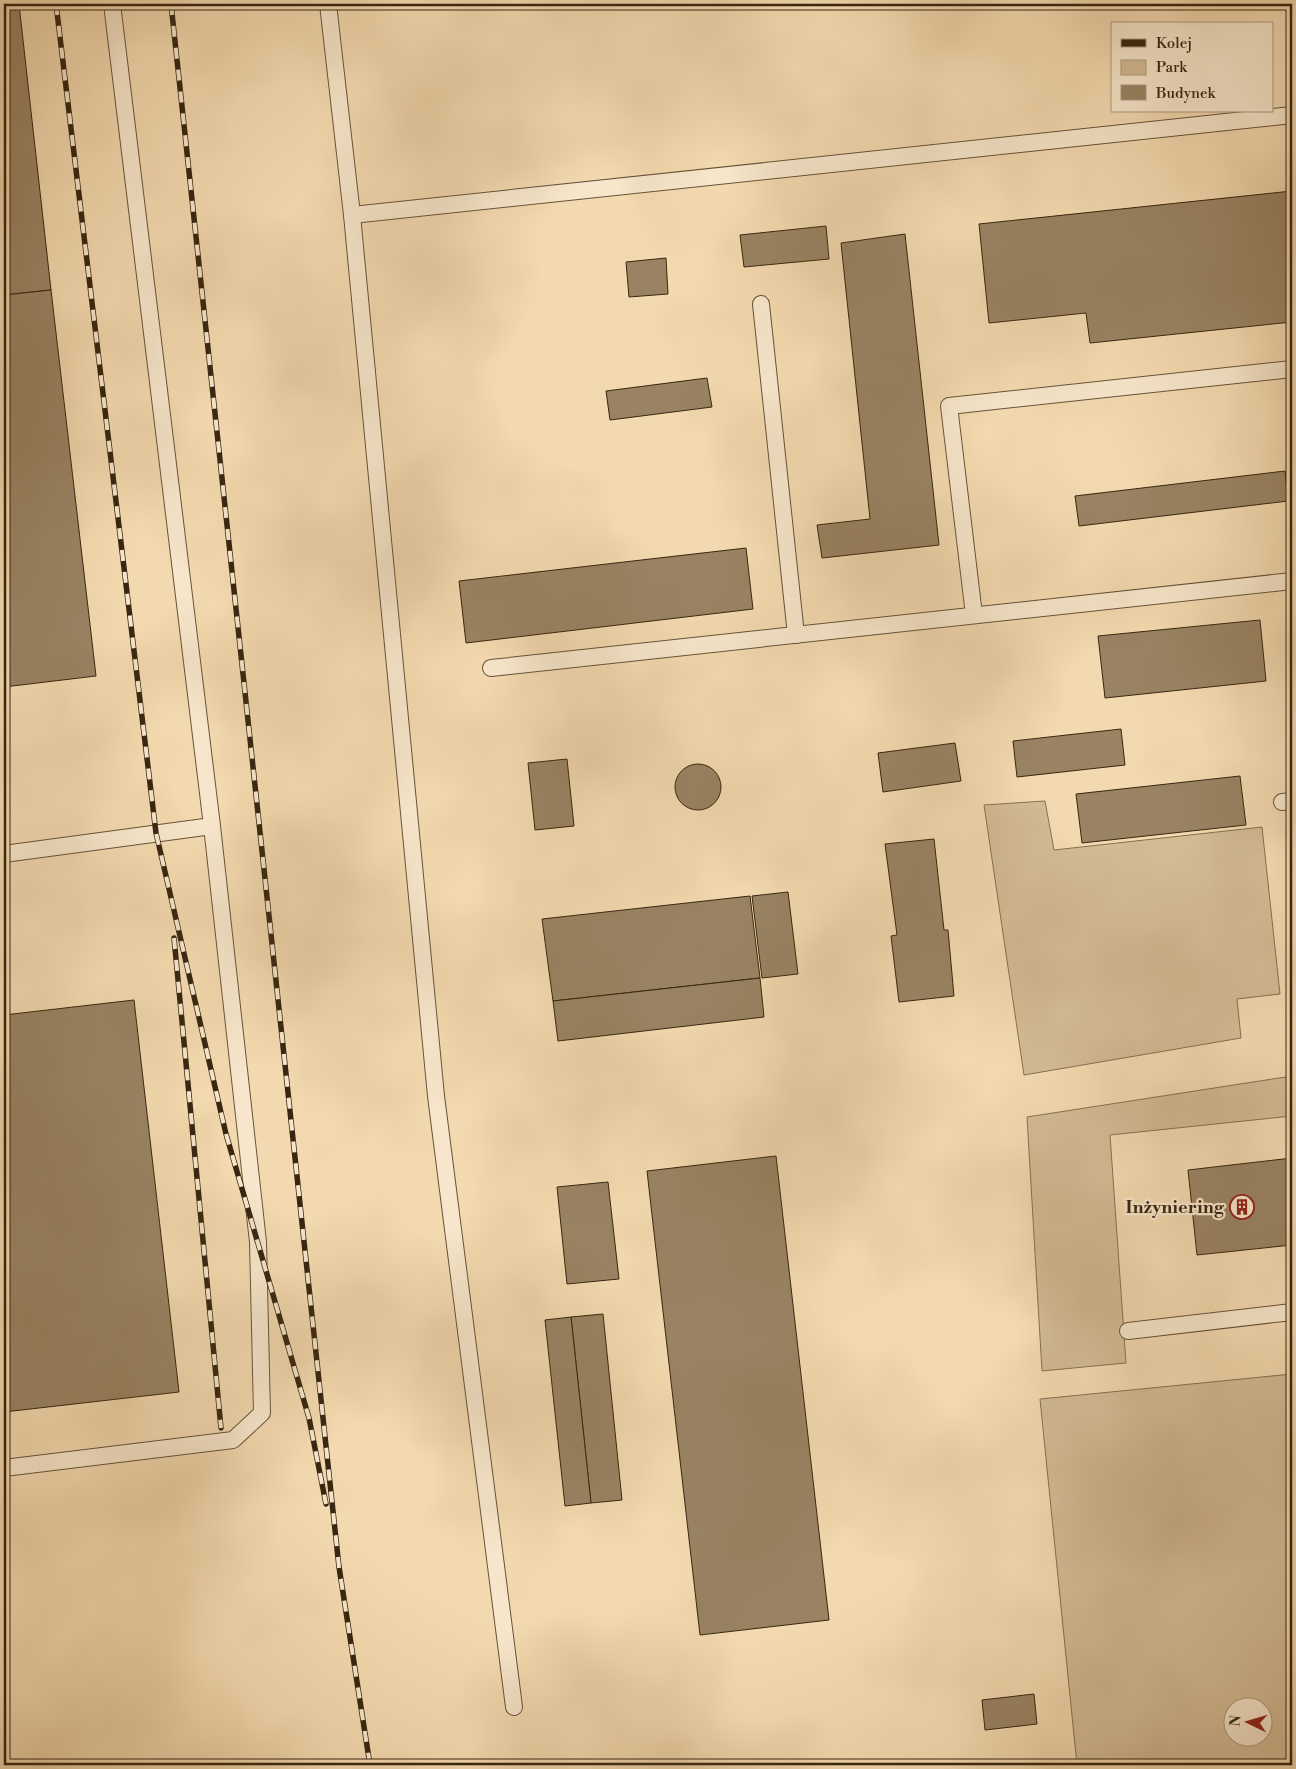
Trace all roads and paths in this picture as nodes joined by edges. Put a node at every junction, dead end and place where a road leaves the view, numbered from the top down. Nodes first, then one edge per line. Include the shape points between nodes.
1 (112, 4) edge
2 (328, 4) edge
3 (1292, 115) edge
4 (352, 215) junction
5 (761, 304) dead end
6 (1292, 369) edge
7 (1292, 581) edge
8 (974, 615) junction
9 (796, 635) junction
10 (491, 668) dead end
11 (212, 826) junction
12 (4, 854) edge
13 (1292, 1312) edge
14 (1128, 1331) dead end
15 (4, 1468) edge
16 (514, 1708) dead end

1 - 11 lane
2 - 4 lane
3 - 4 lane
4 - 16 lane via 436,1096
5 - 9 lane
6 - 8 lane via 949,406
7 - 8 lane
8 - 9 lane
9 - 10 lane
11 - 12 lane
11 - 15 lane via 258,1242 262,1413 233,1440
13 - 14 lane

